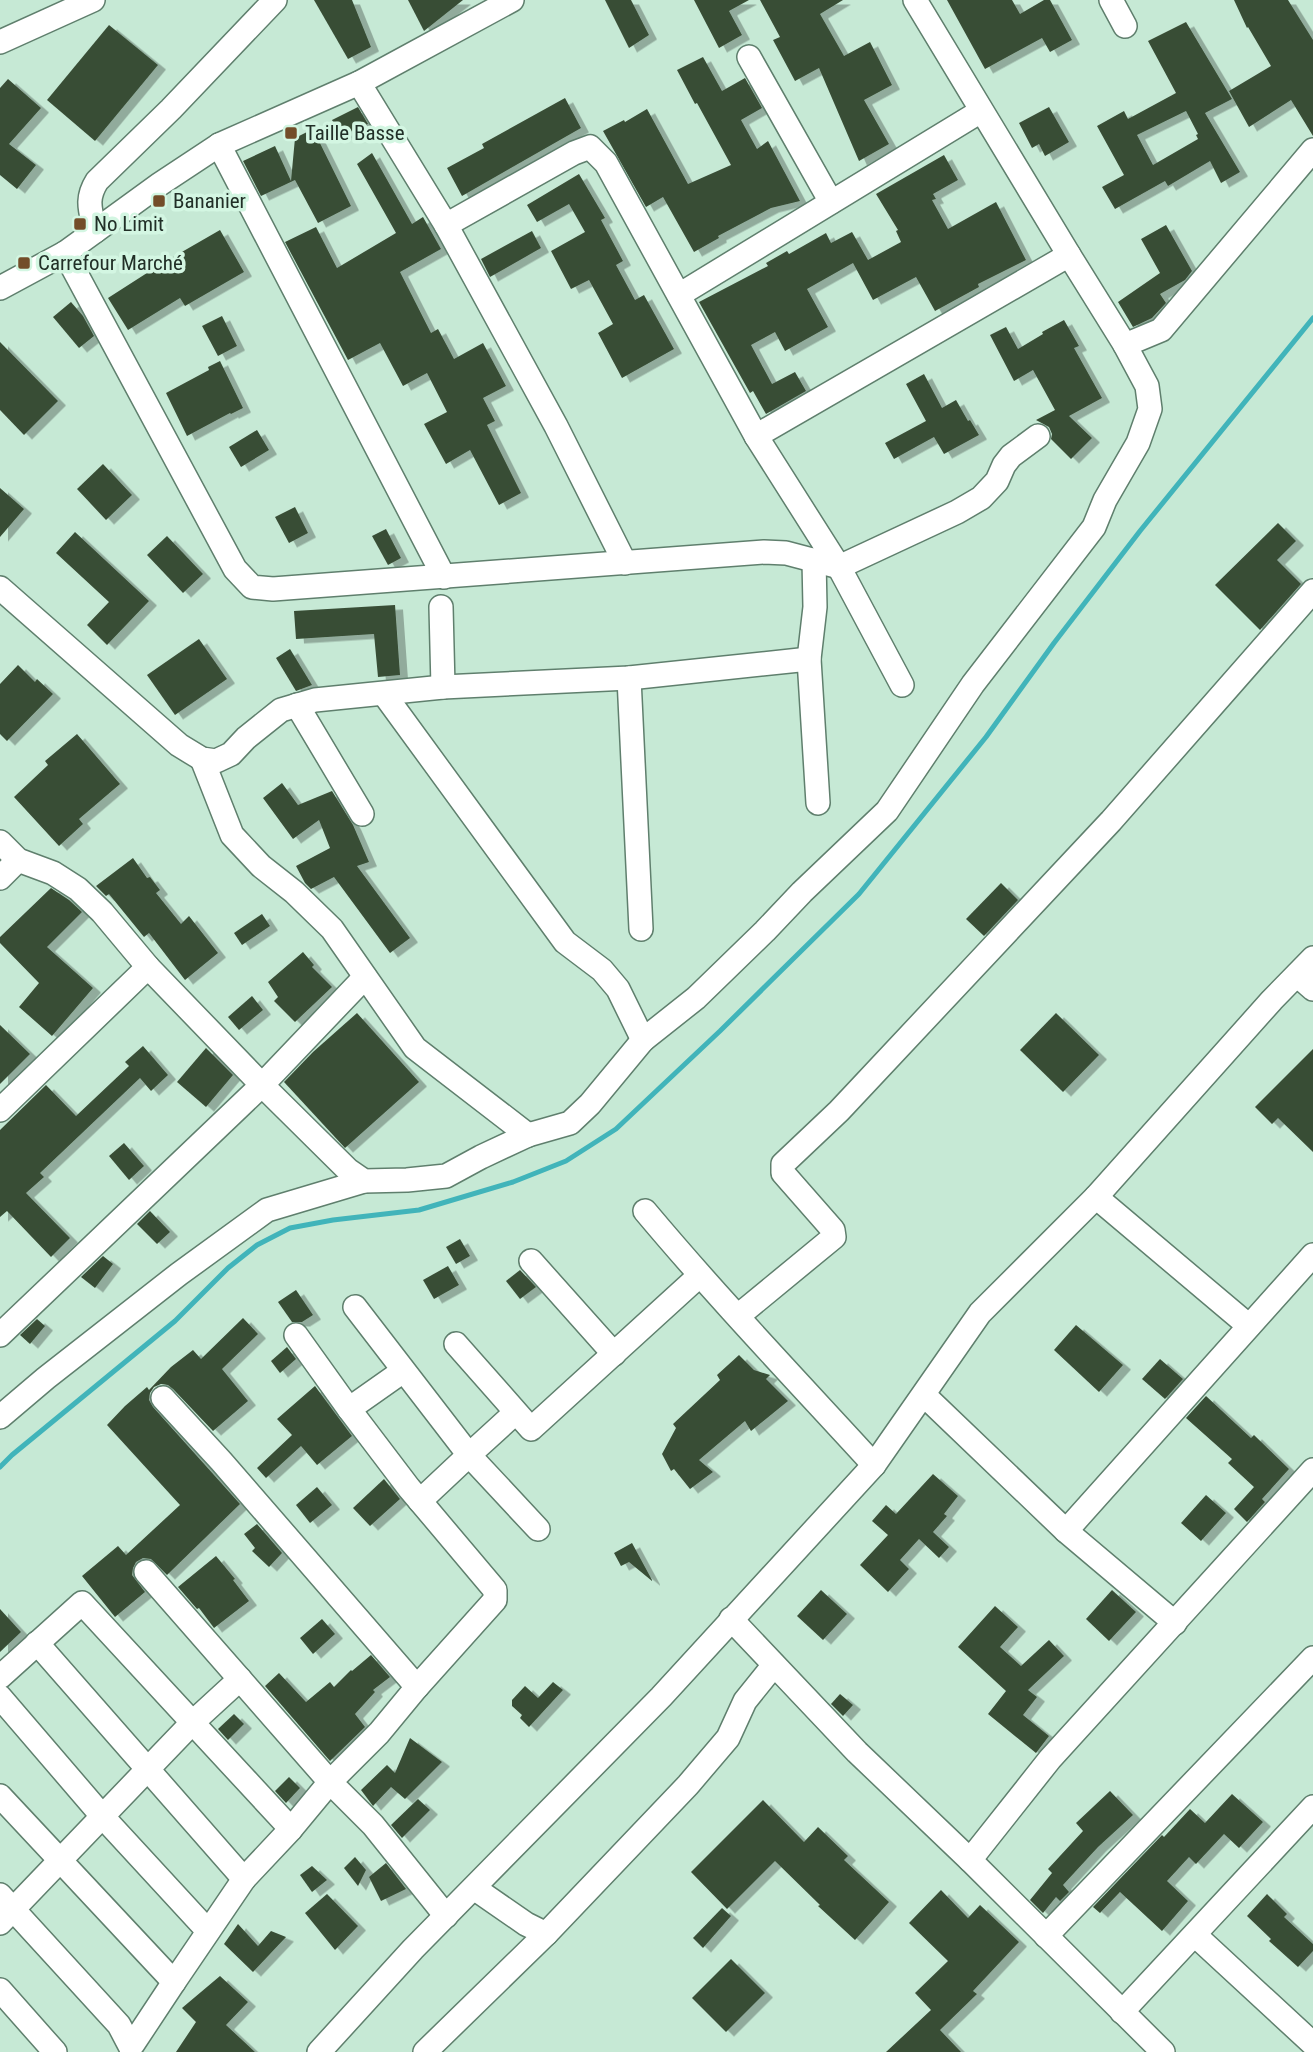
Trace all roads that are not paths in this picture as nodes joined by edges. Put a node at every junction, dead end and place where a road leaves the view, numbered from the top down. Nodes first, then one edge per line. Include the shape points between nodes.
1 (93, 0) edge
2 (275, 0) edge
3 (512, 0) edge
4 (915, 0) edge
5 (1111, 0) edge
6 (1125, 26) dead end
7 (0, 42) edge
8 (749, 57) dead end
9 (359, 83) junction
10 (981, 111) junction
11 (219, 145) junction
12 (1313, 150) edge
13 (831, 202) junction
14 (446, 225) junction
15 (95, 231) junction
16 (65, 253) junction
17 (1069, 255) junction
18 (4, 280) edge
19 (678, 295) junction
20 (1125, 345) junction
21 (756, 436) junction
22 (1038, 436) dead end
23 (814, 560) junction
24 (625, 563) junction
25 (839, 567) junction
26 (444, 577) junction
27 (0, 588) edge
28 (1313, 591) edge
29 (441, 607) dead end
30 (809, 659) junction
31 (629, 678) junction
32 (902, 685) dead end
33 (443, 687) junction
34 (383, 694) junction
35 (297, 705) junction
36 (202, 759) junction
37 (818, 803) dead end
38 (362, 814) dead end
39 (0, 842) edge
40 (18, 860) junction
41 (0, 878) edge
42 (641, 929) dead end
43 (1313, 958) edge
44 (148, 967) junction
45 (365, 977) junction
46 (1305, 982) edge
47 (643, 1040) junction
48 (262, 1085) junction
49 (0, 1110) edge
50 (528, 1135) junction
51 (364, 1181) junction
52 (1096, 1197) junction
53 (645, 1211) dead end
54 (1313, 1255) edge
55 (531, 1261) dead end
56 (699, 1276) junction
57 (355, 1307) dead end
58 (738, 1316) junction
59 (1250, 1326) junction
60 (0, 1335) edge
61 (296, 1335) dead end
62 (456, 1344) dead end
63 (614, 1354) junction
64 (403, 1371) junction
65 (924, 1395) junction
66 (163, 1398) dead end
67 (349, 1409) junction
68 (515, 1413) junction
69 (0, 1417) edge
70 (470, 1455) junction
71 (874, 1465) junction
72 (1313, 1471) edge
73 (419, 1501) junction
74 (538, 1528) dead end
75 (1066, 1531) junction
76 (146, 1572) dead end
77 (731, 1619) junction
78 (1175, 1623) junction
79 (37, 1643) junction
80 (1313, 1658) edge
81 (774, 1665) junction
82 (0, 1677) edge
83 (240, 1679) junction
84 (417, 1687) junction
85 (0, 1697) edge
86 (192, 1723) junction
87 (149, 1769) junction
88 (330, 1782) junction
89 (0, 1796) edge
90 (1313, 1807) edge
91 (103, 1817) junction
92 (292, 1829) junction
93 (970, 1860) junction
94 (60, 1861) junction
95 (244, 1879) junction
96 (474, 1888) junction
97 (4, 1909) edge
98 (446, 1916) junction
99 (208, 1931) junction
100 (546, 1934) junction
101 (1195, 1934) junction
102 (1046, 1936) junction
103 (174, 1982) junction
104 (0, 1990) edge
105 (1122, 2012) junction
106 (1312, 2042) edge
107 (55, 2052) edge
108 (319, 2052) edge
109 (425, 2052) edge
110 (1163, 2052) edge

1 - 7 street
2 - 15 street via 97,181 89,203
3 - 9 street
4 - 10 street
5 - 6 street
8 - 13 street
9 - 11 street
9 - 14 street
10 - 13 street
10 - 17 street
11 - 15 street
11 - 26 street
12 - 20 street via 1161,330
13 - 19 street
14 - 19 street via 590,147 606,163
14 - 24 street
15 - 16 street
16 - 18 street
16 - 26 street via 235,569 252,587
17 - 20 street
17 - 21 street
19 - 21 street
20 - 47 street via 1147,386 1150,409 1138,443 1094,527 973,684 887,811 696,998
21 - 25 street
22 - 25 street via 1011,456 981,498
23 - 24 street via 764,552
23 - 25 street
23 - 30 street
24 - 26 street
25 - 32 street
27 - 36 street via 179,745
28 - 58 street via 1111,821 847,1103 783,1164 783,1173 833,1230 834,1237
29 - 33 street
30 - 31 street
30 - 37 street
31 - 33 street
31 - 42 street
33 - 34 street
34 - 35 street
34 - 47 street via 565,942 602,970 618,989
35 - 36 street via 281,710 231,754 216,761
35 - 38 street
36 - 45 street via 232,835 332,929
39 - 40 street
40 - 41 street
40 - 44 street via 53,873 78,890
43 - 46 street
44 - 48 street
44 - 49 street
45 - 48 street
45 - 50 street via 415,1048
46 - 52 street via 1272,1000
47 - 50 street via 569,1123
48 - 51 street
48 - 60 street
50 - 51 street via 446,1176
51 - 69 street via 267,1210
52 - 59 street
52 - 65 street via 980,1313
53 - 56 street
54 - 59 street
55 - 63 street
56 - 58 street
56 - 63 street
57 - 64 street
58 - 71 street
59 - 75 street
61 - 67 street
62 - 68 street
63 - 68 street via 531,1429
64 - 67 street
64 - 70 street
65 - 71 street
65 - 75 street
66 - 84 street
67 - 73 street
68 - 70 street
70 - 73 street
70 - 74 street
71 - 77 street
72 - 78 street
73 - 84 street via 496,1596
75 - 78 street
76 - 83 street
77 - 81 street
77 - 96 street
78 - 93 street via 1050,1759
79 - 82 street
79 - 86 street via 82,1603
79 - 87 street
80 - 102 street
81 - 93 street
81 - 100 street via 745,1700 728,1738
83 - 86 street
83 - 88 street
84 - 88 street via 379,1734
85 - 91 street
86 - 87 street
86 - 92 street
87 - 91 street
87 - 95 street
88 - 92 street
88 - 98 street via 373,1825
89 - 94 street
90 - 101 street
91 - 94 street
91 - 99 street
92 - 95 street
93 - 102 street
94 - 97 street
94 - 103 street
95 - 99 street
96 - 98 street
96 - 100 street
97 - 103 street via 119,2025 130,2046
98 - 108 street
99 - 103 street
100 - 109 street
101 - 105 street
101 - 106 street
102 - 105 street
104 - 107 street
105 - 110 street

